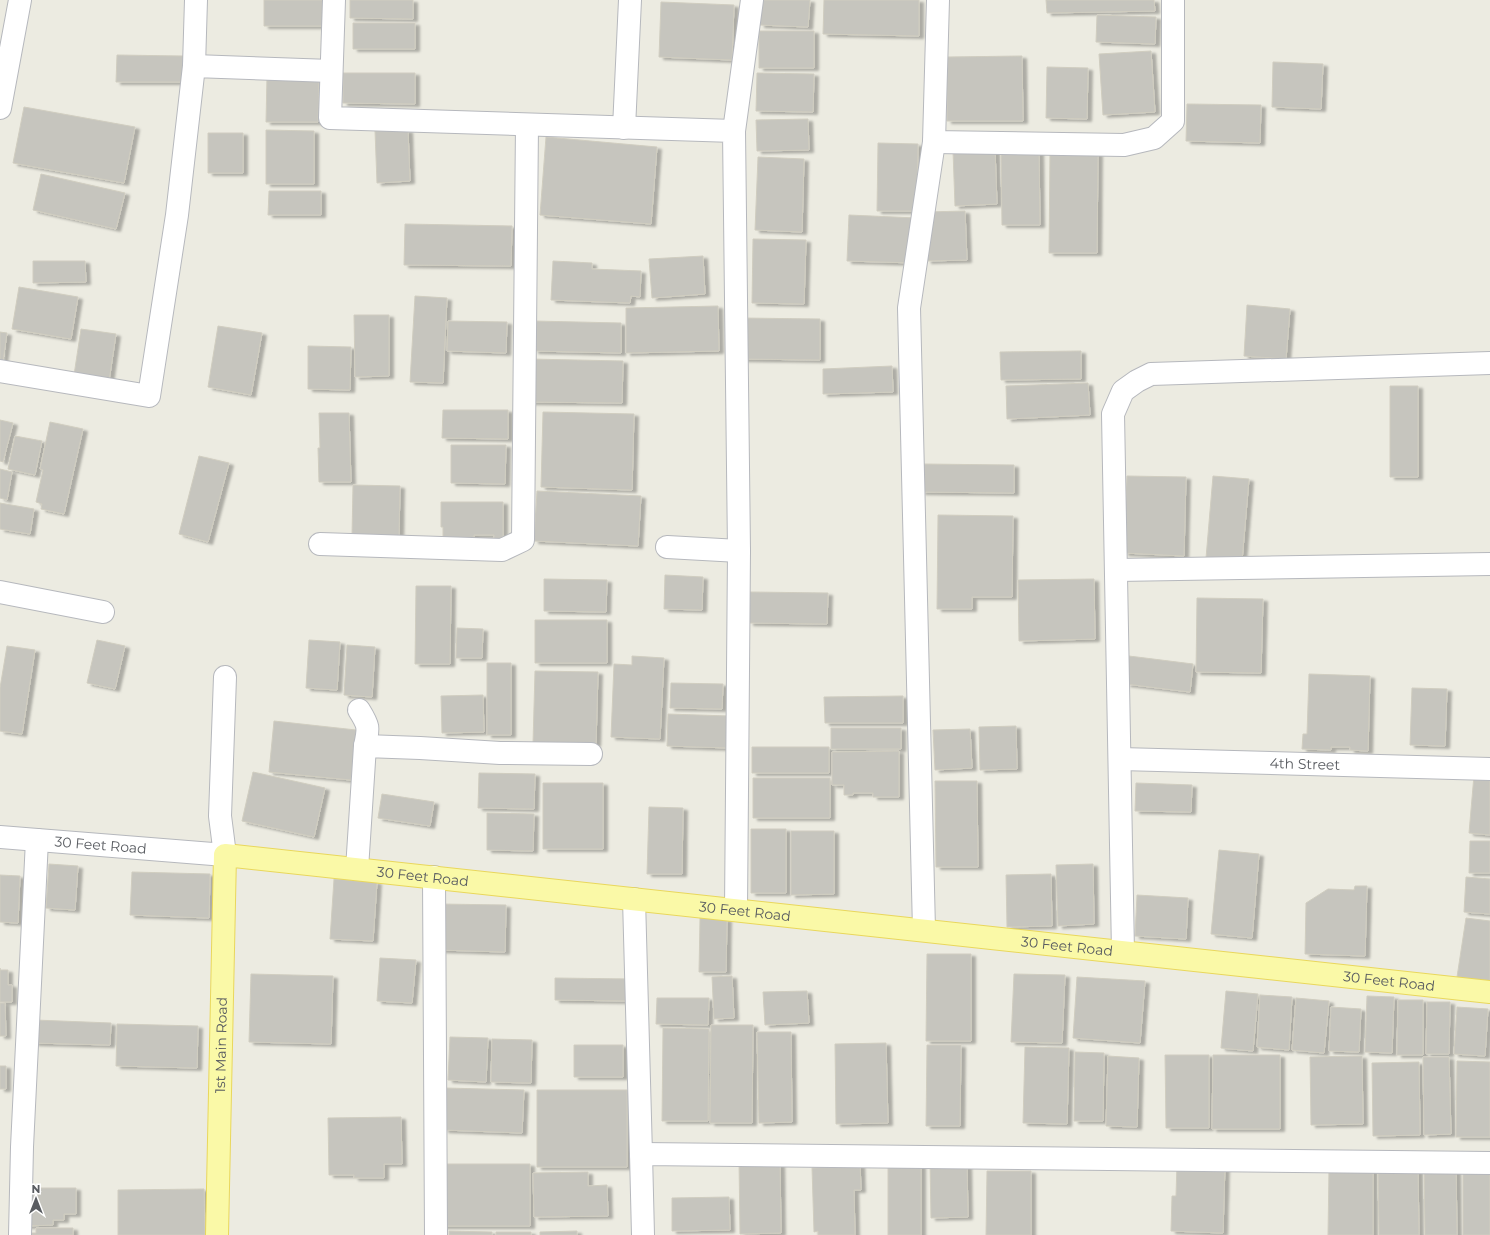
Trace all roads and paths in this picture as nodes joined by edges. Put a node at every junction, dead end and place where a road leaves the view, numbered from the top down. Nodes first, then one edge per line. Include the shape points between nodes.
1 (20, 0) edge
2 (196, 0) edge
3 (334, 0) edge
4 (630, 0) edge
5 (752, 0) edge
6 (938, 0) edge
7 (1173, 0) edge
8 (194, 66) junction
9 (332, 71) junction
10 (0, 108) edge
11 (527, 125) junction
12 (624, 128) junction
13 (734, 131) junction
14 (934, 142) junction
15 (1490, 363) edge
16 (0, 371) edge
17 (320, 544) dead end
18 (667, 547) dead end
19 (739, 551) junction
20 (1490, 564) edge
21 (1117, 570) junction
22 (0, 592) edge
23 (104, 612) dead end
24 (225, 678) dead end
25 (359, 710) dead end
26 (365, 746) junction
27 (591, 754) dead end
28 (1120, 760) junction
29 (1490, 769) edge
30 (0, 837) edge
31 (37, 840) junction
32 (225, 855) junction
33 (357, 869) junction
34 (434, 877) junction
35 (634, 899) junction
36 (736, 910) junction
37 (924, 930) junction
38 (1123, 952) junction
39 (1490, 992) edge
40 (641, 1154) junction
41 (1490, 1163) edge
42 (20, 1235) edge
43 (217, 1235) edge
44 (436, 1235) edge
45 (643, 1235) edge

1 - 10 street
2 - 8 street
3 - 9 street
4 - 12 street
5 - 13 street
6 - 14 street
7 - 14 street via 1173,121 1154,138 1124,145
8 - 9 street
8 - 16 street via 177,215 149,396
9 - 11 street via 330,118
11 - 12 street
11 - 17 street via 523,540 502,550
12 - 13 street
13 - 19 street
14 - 37 street via 909,308
15 - 21 street via 1151,374 1137,381 1123,391 1113,414
18 - 19 street
19 - 36 street
20 - 21 street
21 - 28 street
22 - 23 street
24 - 32 street via 220,816
25 - 26 street via 367,723
26 - 27 street via 500,753
26 - 33 street
28 - 29 street, 4th Street
28 - 38 street
30 - 31 street, 30 Feet Road
31 - 32 street, 30 Feet Road
31 - 42 street
32 - 33 main road, 30 Feet Road
32 - 43 main road, 1st Main Road
33 - 34 main road, 30 Feet Road
34 - 35 main road, 30 Feet Road
34 - 44 street
35 - 36 main road, 30 Feet Road
35 - 40 street
36 - 37 main road, 30 Feet Road
37 - 38 main road, 30 Feet Road
38 - 39 main road, 30 Feet Road
40 - 41 street
40 - 45 street

